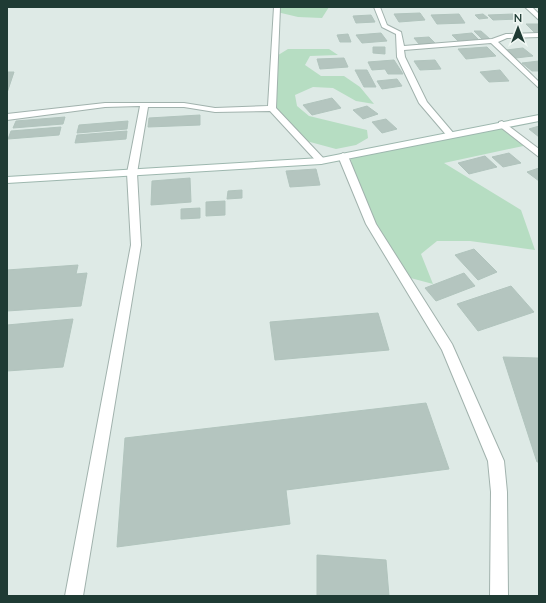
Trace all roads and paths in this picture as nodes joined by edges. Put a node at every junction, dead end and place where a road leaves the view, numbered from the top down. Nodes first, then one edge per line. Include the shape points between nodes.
1 (277, 7) edge
2 (376, 7) edge
3 (528, 7) edge
4 (539, 18) edge
5 (539, 36) edge
6 (493, 42) junction
7 (400, 48) junction
8 (539, 86) edge
9 (144, 104) junction
10 (272, 108) junction
11 (7, 117) edge
12 (539, 118) edge
13 (502, 124) junction
14 (450, 135) junction
15 (539, 154) edge
16 (343, 156) junction
17 (321, 161) junction
18 (132, 173) junction
19 (7, 180) edge
20 (74, 596) edge
21 (499, 596) edge

1 - 10 street
2 - 7 street via 384,26 399,33
3 - 4 street
5 - 6 street via 506,36
6 - 7 street
6 - 8 street
7 - 14 street via 423,103
9 - 10 street via 216,110
9 - 11 street
9 - 18 street
10 - 17 street
12 - 13 street
13 - 14 street
13 - 15 street
14 - 16 street
16 - 17 street
16 - 21 street via 371,224 447,348 496,461 499,492
17 - 18 street
18 - 19 street
18 - 20 street via 136,245

